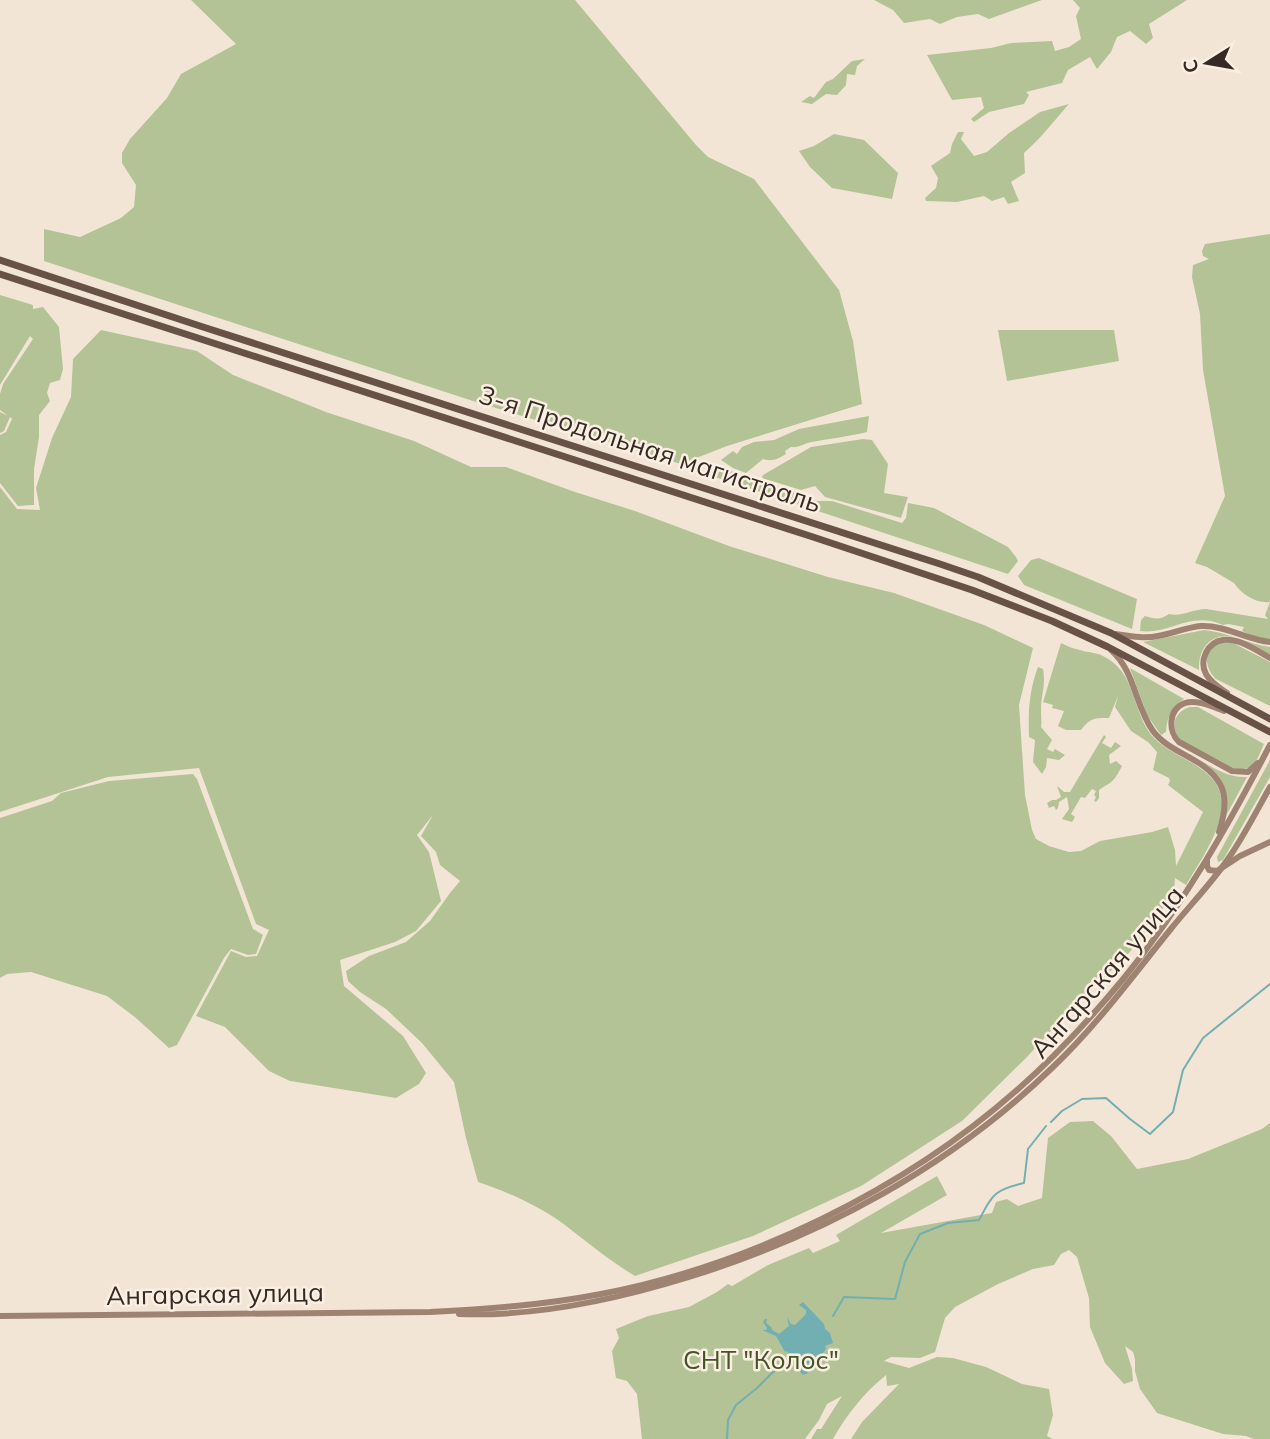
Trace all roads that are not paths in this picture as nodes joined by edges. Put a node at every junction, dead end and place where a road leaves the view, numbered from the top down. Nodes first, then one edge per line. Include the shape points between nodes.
1 (0, 260) edge
2 (0, 274) edge
3 (1111, 633) junction
4 (1270, 642) edge
5 (1108, 647) junction
6 (1270, 658) edge
7 (1255, 711) junction
8 (1270, 719) edge
9 (1250, 721) junction
10 (1270, 732) edge
11 (1270, 746) edge
12 (1264, 757) junction
13 (1270, 787) edge
14 (1270, 842) edge
15 (1207, 858) junction
16 (1222, 868) junction
17 (430, 1312) junction
18 (0, 1316) edge

1 - 3 highway, 3-я Продольная магистраль via 940,564
2 - 5 highway, 3-я Продольная магистраль via 937,578
3 - 4 main road via 1156,636 1201,626
3 - 7 highway, 3-я Продольная магистраль
5 - 9 highway, 3-я Продольная магистраль
5 - 15 main road via 1124,666 1154,732 1210,772 1222,788 1221,828
6 - 7 main road via 1239,642 1223,640 1211,645 1204,656 1208,677
7 - 8 highway, 3-я Продольная магистраль
9 - 10 highway, 3-я Продольная магистраль
9 - 12 main road via 1192,702 1178,707 1171,729 1179,742 1232,771 1248,772
11 - 12 main road, Ангарская улица
12 - 15 main road, Ангарская улица
13 - 16 main road, Ангарская улица
14 - 16 main road
15 - 16 main road via 1209,870
15 - 17 main road, Ангарская улица via 1125,977 1068,1042 967,1131 887,1183 768,1243 697,1270 591,1296
16 - 17 main road, Ангарская улица via 1120,994 1030,1089 960,1144 873,1200 769,1249 647,1289 515,1312
17 - 18 main road, Ангарская улица

